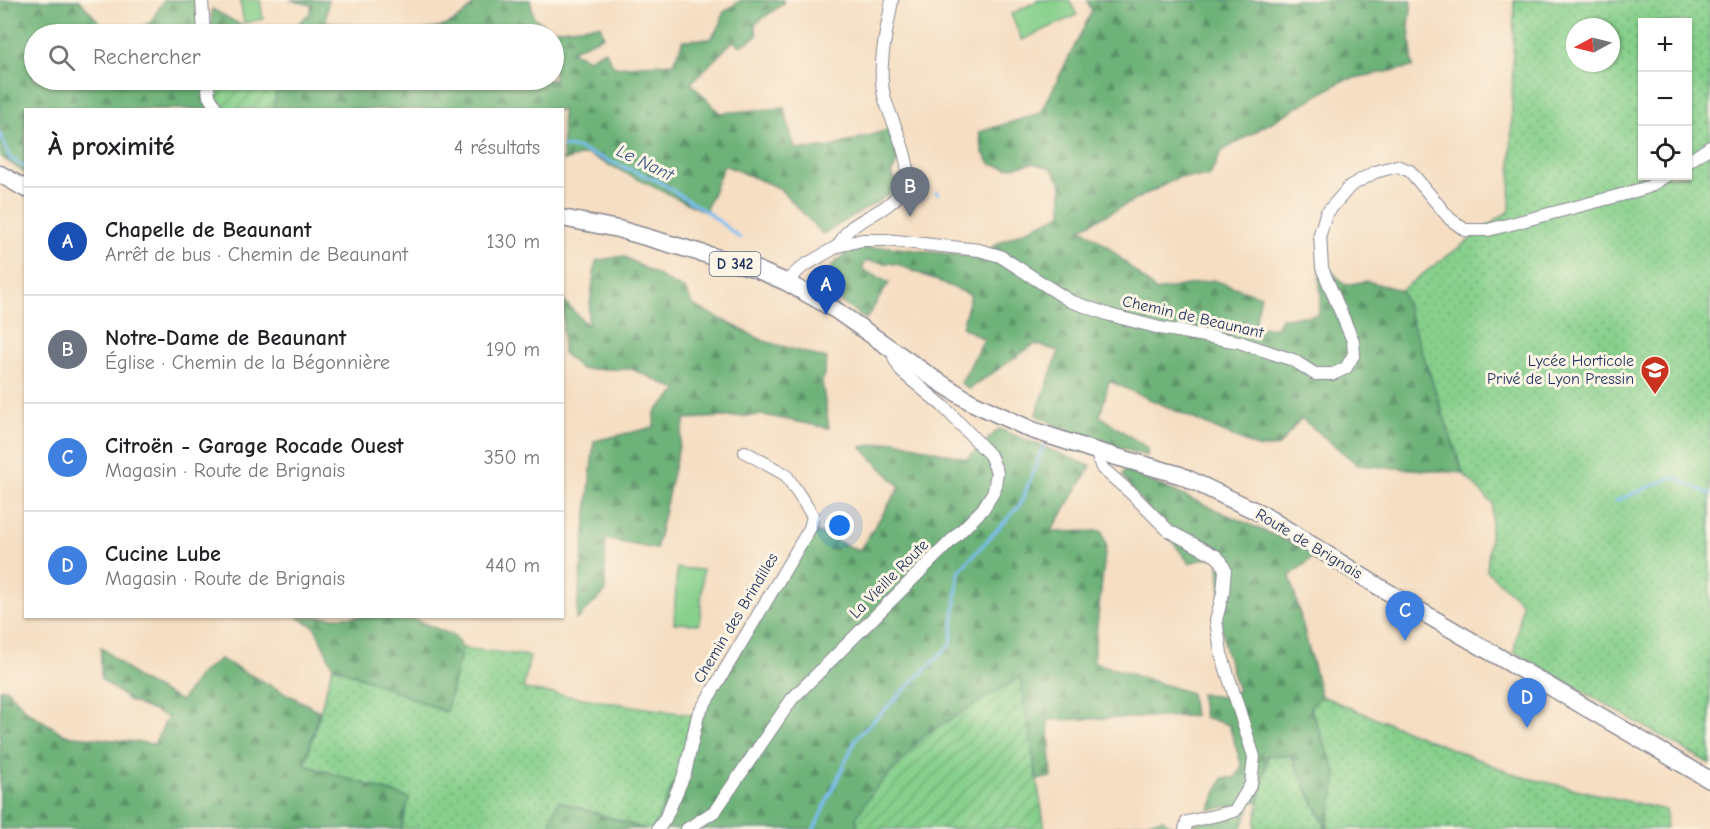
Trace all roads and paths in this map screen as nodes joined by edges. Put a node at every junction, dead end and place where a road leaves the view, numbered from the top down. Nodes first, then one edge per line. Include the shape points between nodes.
1 (202, 0) edge
2 (892, 0) edge
3 (203, 24) edge
4 (208, 90) edge
5 (216, 108) edge
6 (1710, 147) edge
7 (1692, 159) edge
8 (0, 174) edge
9 (1659, 180) edge
10 (24, 188) edge
11 (564, 218) edge
12 (838, 246) junction
13 (786, 282) junction
14 (891, 348) junction
15 (1096, 451) junction
16 (745, 452) dead end
17 (1710, 780) edge
18 (658, 829) edge
19 (687, 829) edge
20 (1185, 829) edge

1 - 3 street
2 - 12 street via 882,71 884,97 905,158 906,183 892,201 850,228
4 - 5 street
6 - 7 street
8 - 10 main road
9 - 12 street, Chemin de Beaunant via 1625,194 1488,230 1465,230 1450,219 1410,171 1397,166 1375,172 1350,186 1326,214 1320,234 1322,268 1353,341 1354,354 1346,368 1333,374 1315,374 1293,360 1239,342 1160,328 1070,302 1000,256 979,250 886,240
11 - 13 main road, D 342 via 753,268
12 - 13 street, Chemin de Beaunant via 802,267
13 - 14 main road, D 342
14 - 15 main road, Route de Brignais / D 342 via 971,402 1032,430
14 - 19 street, La Vieille Route via 902,372 943,406 990,455 997,472 994,491 983,509 792,699 715,811
15 - 17 main road, Route de Brignais / D 342 via 1180,475 1262,514
15 - 20 street via 1102,468 1169,531 1216,556 1225,570 1216,620 1221,653 1254,758 1251,784 1235,811 1187,822
16 - 18 street, Chemin des Brindilles via 786,476 813,516 810,528 698,714 685,773

